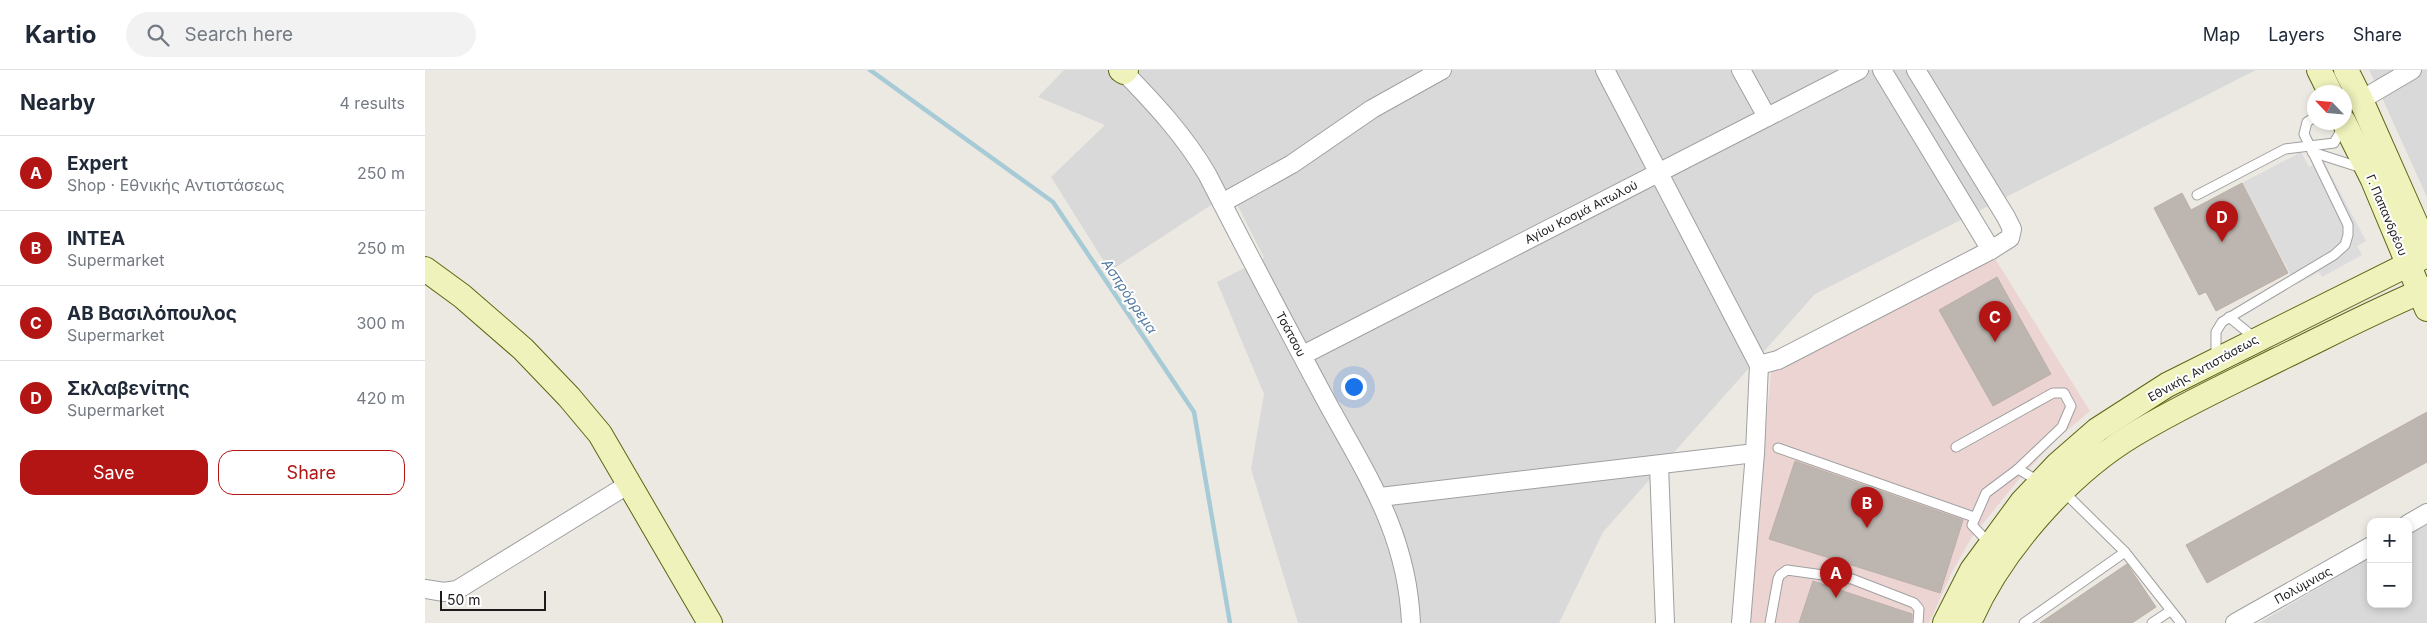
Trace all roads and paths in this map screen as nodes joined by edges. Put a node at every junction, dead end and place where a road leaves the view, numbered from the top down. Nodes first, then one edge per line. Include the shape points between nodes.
1 (1442, 70) edge
2 (1605, 70) edge
3 (1741, 70) edge
4 (1859, 70) edge
5 (1882, 70) edge
6 (1916, 70) edge
7 (2319, 70) edge
8 (2346, 70) edge
9 (2412, 70) edge
10 (1124, 71) edge
11 (2326, 85) edge
12 (2361, 100) junction
13 (1767, 117) junction
14 (2307, 122) edge
15 (2340, 130) edge
16 (2348, 130) edge
17 (2310, 149) junction
18 (2367, 169) junction
19 (1659, 172) junction
20 (2197, 195) dead end
21 (1222, 203) junction
22 (2420, 220) edge
23 (2392, 227) junction
24 (2427, 249) edge
25 (1991, 250) junction
26 (2417, 260) edge
27 (425, 270) edge
28 (2365, 285) junction
29 (2425, 297) edge
30 (2382, 310) junction
31 (2229, 317) junction
32 (2427, 320) edge
33 (2256, 339) junction
34 (1303, 355) junction
35 (2216, 360) junction
36 (1759, 366) junction
37 (1956, 447) dead end
38 (1779, 448) dead end
39 (1755, 453) junction
40 (1659, 465) junction
41 (2018, 469) junction
42 (2040, 483) junction
43 (629, 484) junction
44 (2063, 492) junction
45 (1380, 498) junction
46 (2427, 512) edge
47 (1974, 517) junction
48 (2412, 521) edge
49 (1990, 545) junction
50 (2367, 548) edge
51 (2125, 552) junction
52 (425, 589) edge
53 (2169, 610) junction
54 (1919, 622) edge
55 (710, 623) edge
56 (1411, 623) edge
57 (1665, 623) edge
58 (1741, 623) edge
59 (1770, 623) edge
60 (1945, 623) edge
61 (1969, 623) edge
62 (2025, 623) edge
63 (2152, 623) edge
64 (2181, 623) edge
65 (2235, 623) edge

1 - 21 street via 1372,109 1292,164
2 - 19 street
3 - 13 street
4 - 13 street, Αγίου Κοσμά Αιτωλού
5 - 25 street
6 - 25 street via 2011,227 2008,240
7 - 11 main road
8 - 12 main road, Γ. Παπανδρέου
9 - 12 street
10 - 21 street, Τσάτσου via 1191,147
12 - 22 main road, Γ. Παπανδρέου
13 - 19 street, Αγίου Κοσμά Αιτωλού
14 - 17 lane via 2304,134
15 - 17 lane via 2334,143
16 - 18 main road, Γ. Παπανδρέου
17 - 18 lane
17 - 20 lane via 2285,149
17 - 31 lane via 2347,221 2345,245 2301,276
18 - 23 main road, Γ. Παπανδρέου
19 - 34 street, Αγίου Κοσμά Αιτωλού
19 - 36 street
21 - 34 street, Τσάτσου
22 - 24 main road, Γ. Παπανδρέου
23 - 26 main road, Γ. Παπανδρέου
23 - 28 main road via 2393,242 2384,264
25 - 36 street via 1778,360
26 - 28 main road, Εθνικής Αντιστάσεως
26 - 29 main road, Γ. Παπανδρέου
27 - 43 main road via 497,325 569,397 600,434
28 - 33 main road, Εθνικής Αντιστάσεως
29 - 30 main road, Εθνικής Αντιστάσεως
30 - 32 main road via 2398,306 2411,308
30 - 44 main road, Εθνικής Αντιστάσεως via 2203,397 2131,436 2082,472
31 - 33 lane
31 - 35 lane via 2216,332
33 - 35 main road, Εθνικής Αντιστάσεως
34 - 45 street, Τσάτσου
35 - 42 main road, Εθνικής Αντιστάσεως via 2167,385 2097,430
36 - 39 street
37 - 41 lane via 2053,393 2064,393 2071,406 2062,427
38 - 47 lane
39 - 40 street
39 - 58 street
40 - 45 street
40 - 57 street
41 - 42 lane
41 - 47 lane via 1986,493
42 - 49 main road, Εθνικής Αντιστάσεως
43 - 52 street via 457,590
43 - 55 main road
44 - 51 lane
44 - 61 main road, Εθνικής Αντιστάσεως via 2008,556 1980,598
45 - 56 street, Τσάτσου via 1403,562
46 - 48 street
47 - 49 lane via 1974,528
49 - 60 main road, Εθνικής Αντιστάσεως via 1972,570
50 - 65 street, Πολύμνιας
51 - 53 lane
51 - 62 lane
53 - 63 lane
53 - 64 lane
54 - 59 lane via 1919,609 1914,603 1852,579 1787,570 1778,579

